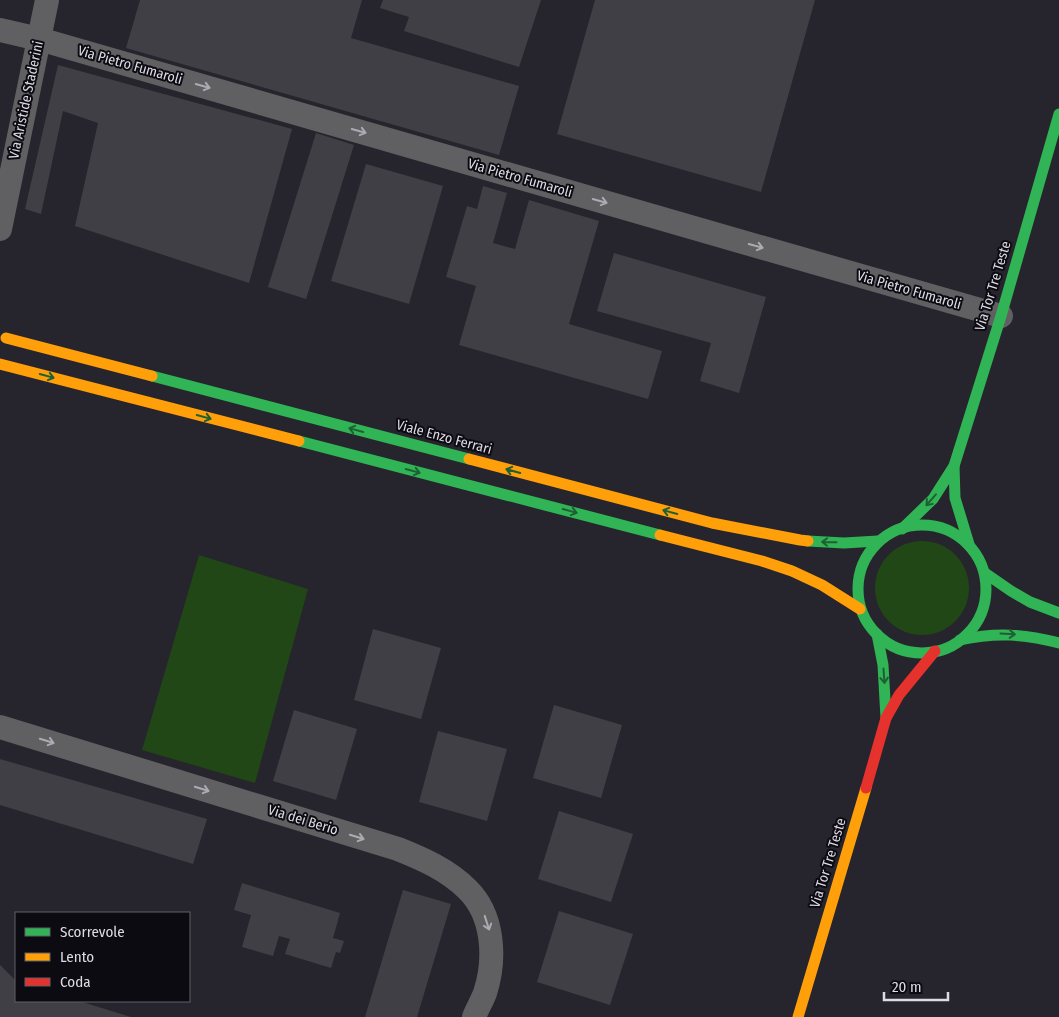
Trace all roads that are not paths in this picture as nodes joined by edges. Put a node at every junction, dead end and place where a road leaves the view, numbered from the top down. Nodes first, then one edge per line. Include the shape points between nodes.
1 (46, 0) edge
2 (0, 30) edge
3 (39, 39) junction
4 (1059, 114) edge
5 (0, 229) edge
6 (1000, 316) junction
7 (6, 338) dead end
8 (0, 364) edge
9 (954, 466) junction
10 (902, 529) junction
11 (878, 541) junction
12 (969, 544) junction
13 (985, 573) junction
14 (860, 609) junction
15 (1059, 613) edge
16 (877, 634) junction
17 (960, 640) junction
18 (1059, 643) edge
19 (935, 651) junction
20 (886, 718) junction
21 (0, 727) edge
22 (474, 1017) edge
23 (798, 1017) edge

1 - 3 street, Via Aristide Staderini
2 - 3 street, Via Pietro Fumaroli
3 - 5 street, Via Aristide Staderini
3 -> 6 street, Via Pietro Fumaroli
4 - 6 main road, Via Tor Tre Teste
6 - 9 main road, Via Tor Tre Teste
11 -> 7 main road, Viale Enzo Ferrari via 800,540 712,524
8 -> 14 main road via 762,561 809,578
9 -> 10 main road, Via Tor Tre Teste via 933,499
9 - 12 main road, Via Tor Tre Teste via 955,498
10 - 11 main road
10 - 12 main road via 929,526 944,529
11 - 14 main road via 865,558 859,574
12 - 13 main road
13 - 15 main road via 1025,599
13 - 17 main road via 988,592 984,609
14 - 16 main road
16 - 19 main road via 910,651
16 -> 20 main road via 884,666
17 -> 18 main road via 1004,634
17 - 19 main road
19 - 20 main road via 899,695
20 - 23 main road, Via Tor Tre Teste
21 -> 22 street, Via dei Berio via 398,849 445,871 468,889 483,910 490,934 492,961 485,992

